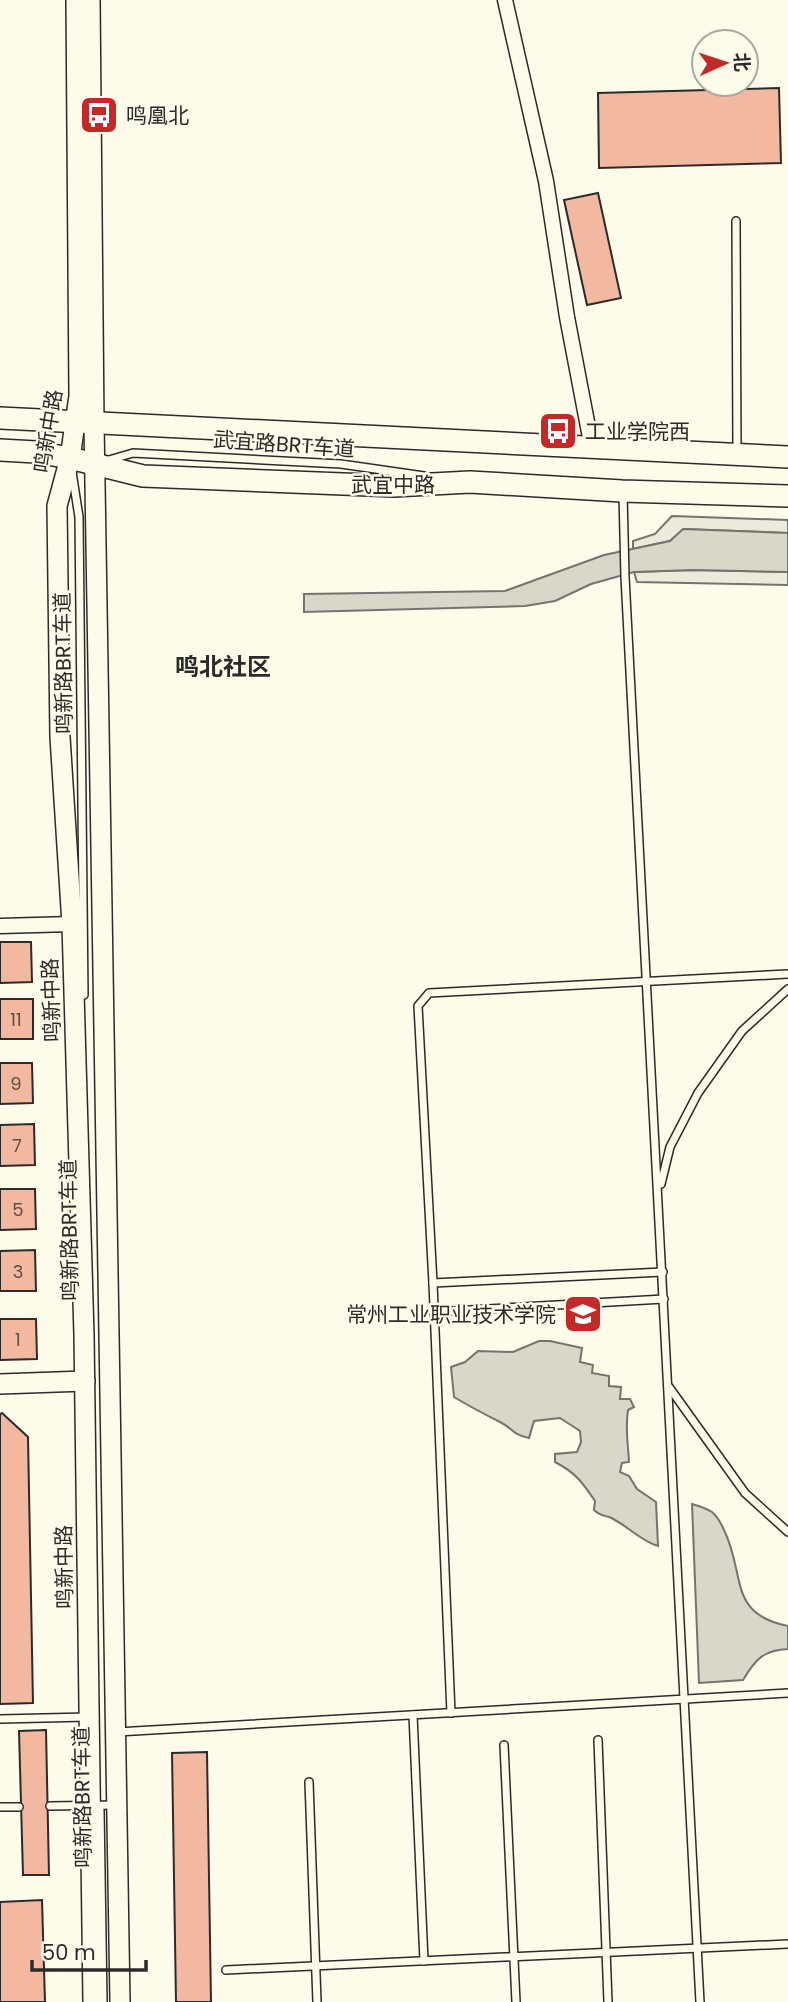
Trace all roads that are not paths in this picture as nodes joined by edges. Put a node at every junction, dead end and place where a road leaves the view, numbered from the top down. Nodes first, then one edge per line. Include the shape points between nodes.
1 (76, 0) edge
2 (90, 0) edge
3 (505, 0) edge
4 (736, 221) dead end
5 (0, 418) edge
6 (85, 422) junction
7 (592, 449) junction
8 (0, 450) edge
9 (737, 455) junction
10 (788, 457) edge
11 (70, 458) junction
12 (96, 464) junction
13 (622, 491) junction
14 (788, 496) edge
15 (87, 501) dead end
16 (86, 512) dead end
17 (90, 777) dead end
18 (72, 924) junction
19 (0, 926) edge
20 (788, 974) edge
21 (648, 982) junction
22 (788, 989) edge
23 (84, 1006) dead end
24 (84, 1047) dead end
25 (659, 1193) junction
26 (663, 1272) junction
27 (433, 1283) junction
28 (664, 1300) junction
29 (434, 1311) junction
30 (85, 1381) junction
31 (0, 1384) edge
32 (669, 1386) junction
33 (103, 1470) dead end
34 (788, 1532) edge
35 (788, 1693) edge
36 (685, 1700) junction
37 (451, 1713) junction
38 (413, 1715) junction
39 (0, 1719) edge
40 (101, 1726) junction
41 (598, 1740) dead end
42 (504, 1745) dead end
43 (309, 1782) dead end
44 (103, 1802) junction
45 (50, 1806) dead end
46 (1, 1807) edge
47 (19, 1807) dead end
48 (788, 1944) edge
49 (698, 1948) junction
50 (606, 1952) junction
51 (514, 1957) junction
52 (424, 1961) junction
53 (316, 1966) junction
54 (226, 1970) dead end
55 (93, 2002) edge
56 (103, 2002) edge
57 (114, 2002) edge
58 (120, 2002) edge
59 (317, 2002) edge
60 (516, 2002) edge
61 (608, 2002) edge
62 (700, 2002) edge

1 - 6 main road, 鸣新中路 via 79,384
2 - 6 main road, 鸣新中路
3 - 7 street via 546,181
4 - 9 lane
5 - 6 main road, 武宜中路
6 - 7 main road, 武宜中路
6 - 11 main road, 鸣新中路
6 - 12 main road, 鸣新中路
7 - 9 main road, 武宜中路
8 - 11 main road, 武宜中路
9 - 10 main road, 武宜中路
11 - 12 main road, 武宜中路
11 - 18 main road, 鸣新中路 via 57,506 60,737
11 - 23 lane, 鸣新路BRT车道 via 79,517
12 - 13 main road, 武宜中路 via 143,476 394,486 470,482
12 - 15 lane via 90,473
12 - 40 main road, 鸣新中路
13 - 14 main road, 武宜中路
13 - 21 lane
16 - 17 lane, 鸣新路BRT车道
18 - 19 street
18 - 30 main road, 鸣新中路
20 - 21 lane
21 - 25 lane
21 - 27 lane via 429,993 418,1006
22 - 25 lane via 742,1031 698,1093 670,1147
24 - 40 lane, 鸣新路BRT车道
25 - 26 lane
26 - 27 lane
26 - 28 lane
27 - 29 lane
28 - 29 lane
28 - 32 lane
29 - 37 lane
30 - 31 main road
30 - 40 main road, 鸣新中路
32 - 34 lane via 745,1493
32 - 36 lane
33 - 44 lane, 鸣新路BRT车道
35 - 36 lane
36 - 37 lane
36 - 49 lane
37 - 38 lane
38 - 40 lane
38 - 52 lane
39 - 40 lane
40 - 44 main road, 鸣新中路
40 - 44 main road, 鸣新中路
41 - 50 lane
42 - 51 lane
43 - 53 lane
44 - 45 lane
44 - 55 main road, 鸣新中路
44 - 56 lane, 鸣新路BRT车道
44 - 57 lane, 鸣新路BRT车道
44 - 58 main road, 鸣新中路
46 - 47 lane
48 - 49 lane
49 - 50 lane
49 - 62 lane
50 - 51 lane
50 - 61 lane
51 - 52 lane
51 - 60 lane
52 - 53 lane
53 - 54 lane
53 - 59 lane

